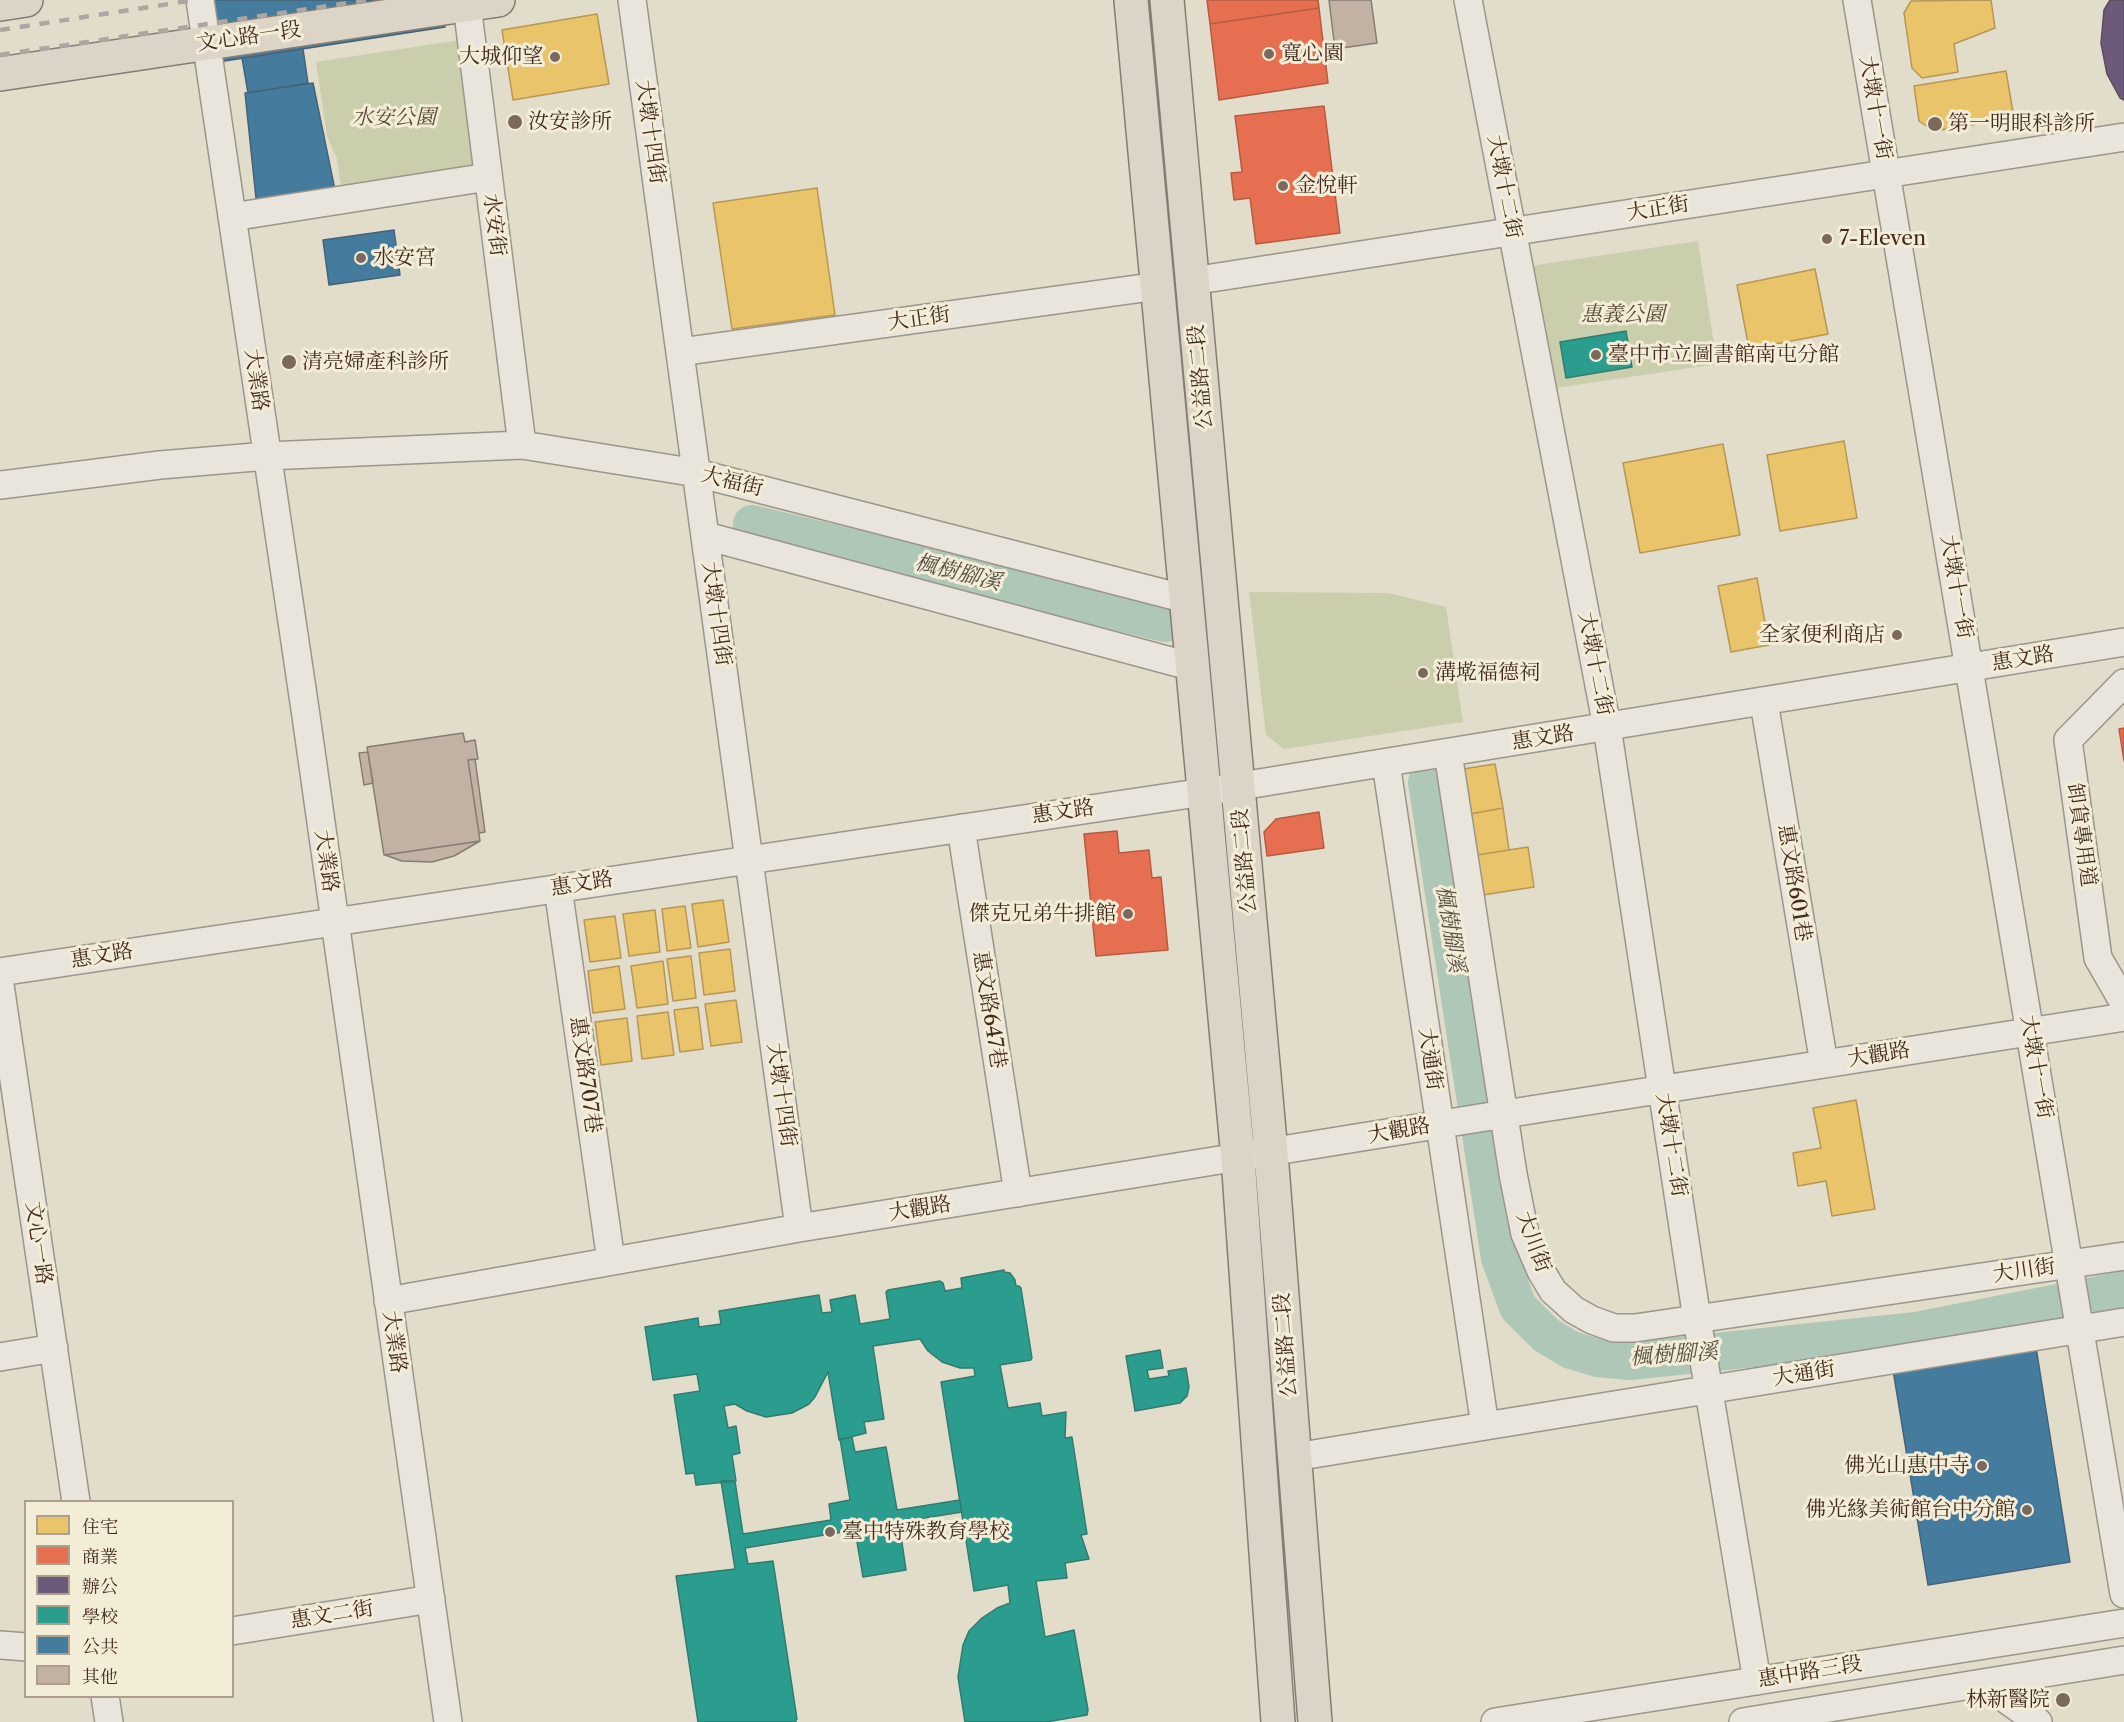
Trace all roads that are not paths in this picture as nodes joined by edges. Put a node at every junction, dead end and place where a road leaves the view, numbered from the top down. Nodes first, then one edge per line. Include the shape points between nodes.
1 (26, 0) edge
2 (200, 0) edge
3 (632, 0) edge
4 (1131, 0) edge
5 (1167, 0) edge
6 (1468, 0) edge
7 (1857, 0) edge
8 (483, 2) edge
9 (0, 4) edge
10 (207, 43) junction
11 (0, 74) edge
12 (2124, 138) edge
13 (1886, 174) junction
14 (488, 177) junction
15 (232, 216) junction
16 (1513, 232) junction
17 (1192, 281) junction
18 (1158, 286) junction
19 (680, 352) junction
20 (522, 445) junction
21 (267, 456) junction
22 (697, 473) junction
23 (0, 485) edge
24 (706, 536) junction
25 (1186, 599) junction
26 (2124, 642) edge
27 (1192, 667) junction
28 (1969, 668) junction
29 (2124, 683) edge
30 (1764, 702) junction
31 (1607, 727) junction
32 (1448, 753) junction
33 (1386, 763) junction
34 (1238, 786) junction
35 (1204, 792) junction
36 (961, 828) junction
37 (749, 859) junction
38 (558, 888) junction
39 (334, 921) junction
40 (0, 972) edge
41 (0, 985) edge
42 (2124, 1004) edge
43 (2124, 1017) edge
44 (2030, 1032) junction
45 (1824, 1064) junction
46 (1662, 1089) junction
47 (1498, 1115) junction
48 (1446, 1123) junction
49 (1271, 1153) junction
50 (1238, 1158) junction
51 (1018, 1193) junction
52 (799, 1228) junction
53 (2124, 1256) edge
54 (611, 1261) junction
55 (2071, 1273) junction
56 (388, 1301) junction
57 (2124, 1322) edge
58 (1698, 1326) junction
59 (2080, 1327) junction
60 (54, 1348) junction
61 (0, 1357) edge
62 (1707, 1383) junction
63 (1485, 1426) junction
64 (1295, 1457) junction
65 (76, 1500) edge
66 (2124, 1594) edge
67 (430, 1599) junction
68 (2124, 1623) edge
69 (234, 1631) edge
70 (0, 1645) edge
71 (24, 1647) edge
72 (2124, 1660) edge
73 (1757, 1681) junction
74 (1983, 1683) junction
75 (105, 1698) edge
76 (1755, 1721) edge
77 (109, 1722) edge
78 (448, 1722) edge
79 (1278, 1722) edge
80 (1315, 1722) edge
81 (1496, 1722) edge
82 (2038, 1722) edge

1 - 9 main road
2 - 10 street, 大業路
3 - 19 street, 大墩十四街
4 - 18 main road, 公益路二段
5 - 17 main road, 公益路二段
6 - 16 street, 大墩十二街
7 - 13 street, 大墩十一街
8 - 10 main road, 文心路一段
8 - 14 street, 水安街
10 - 11 main road, 文心路一段
10 - 15 street, 大業路
12 - 13 street, 大正街
13 - 16 street, 大正街
13 - 28 street, 大墩十一街
14 - 15 street
14 - 20 street, 水安街
15 - 21 street, 大業路
16 - 17 street, 大正街
16 - 31 street, 大墩十二街
17 - 34 main road, 公益路二段
18 - 19 street, 大正街
18 - 25 main road, 公益路二段
19 - 22 street, 大墩十四街
20 - 21 street, 大福街
20 - 22 street, 大福街
21 - 23 street, 大福街
21 - 39 street, 大業路
22 - 24 street, 大墩十四街
22 - 25 street, 大福街
24 - 27 street
24 - 37 street, 大墩十四街
25 - 27 main road, 公益路二段
26 - 28 street, 惠文路
27 - 35 main road, 公益路二段
28 - 30 street, 惠文路
28 - 44 street, 大墩十一街
29 - 42 street, 卸貨專用道 via 2068,740 2098,958
30 - 31 street, 惠文路
30 - 45 street, 惠文路601巷
31 - 32 street, 惠文路
31 - 46 street, 大墩十二街
32 - 33 street, 惠文路
32 - 47 street, 大川街
33 - 34 street, 惠文路
33 - 48 street, 大通街
34 - 35 street, 惠文路
34 - 49 main road, 公益路二段
35 - 36 street, 惠文路
35 - 50 main road, 公益路二段
36 - 37 street, 惠文路
36 - 51 street, 惠文路647巷
37 - 38 street, 惠文路
37 - 52 street, 大墩十四街
38 - 39 street, 惠文路
38 - 54 street, 惠文路707巷
39 - 40 street, 惠文路
39 - 56 street, 大業路
41 - 60 street, 文心一路
43 - 44 street, 大觀路
44 - 45 street, 大觀路
44 - 55 street, 大墩十一街
45 - 46 street, 大觀路
46 - 47 street, 大觀路
46 - 58 street, 大墩十二街
47 - 48 street, 大觀路
47 - 58 street, 大川街 via 1526,1234 1553,1291 1574,1310 1614,1328
48 - 49 street, 大觀路
48 - 63 street, 大通街
49 - 50 street, 大觀路
49 - 64 main road, 公益路二段
50 - 51 street, 大觀路
50 - 79 main road, 公益路二段
51 - 52 street, 大觀路
52 - 54 street, 大觀路
53 - 55 street, 大川街
54 - 56 street, 大觀路
55 - 58 street, 大川街
55 - 59 street, 大墩十一街
56 - 67 street, 大業路
57 - 59 street, 大通街
58 - 62 street, 大墩十二街
59 - 62 street, 大通街
59 - 66 street
60 - 61 street
60 - 65 street, 文心一路
62 - 63 street, 大通街
62 - 73 street
63 - 64 street, 大通街
64 - 80 main road, 公益路二段
67 - 69 street, 惠文二街
67 - 78 street, 大業路
68 - 73 street, 惠中路三段
70 - 71 street
72 - 74 street, 惠中路三段
73 - 81 street, 惠中路三段
74 - 76 street, 惠中路三段
74 - 82 street
75 - 77 street

